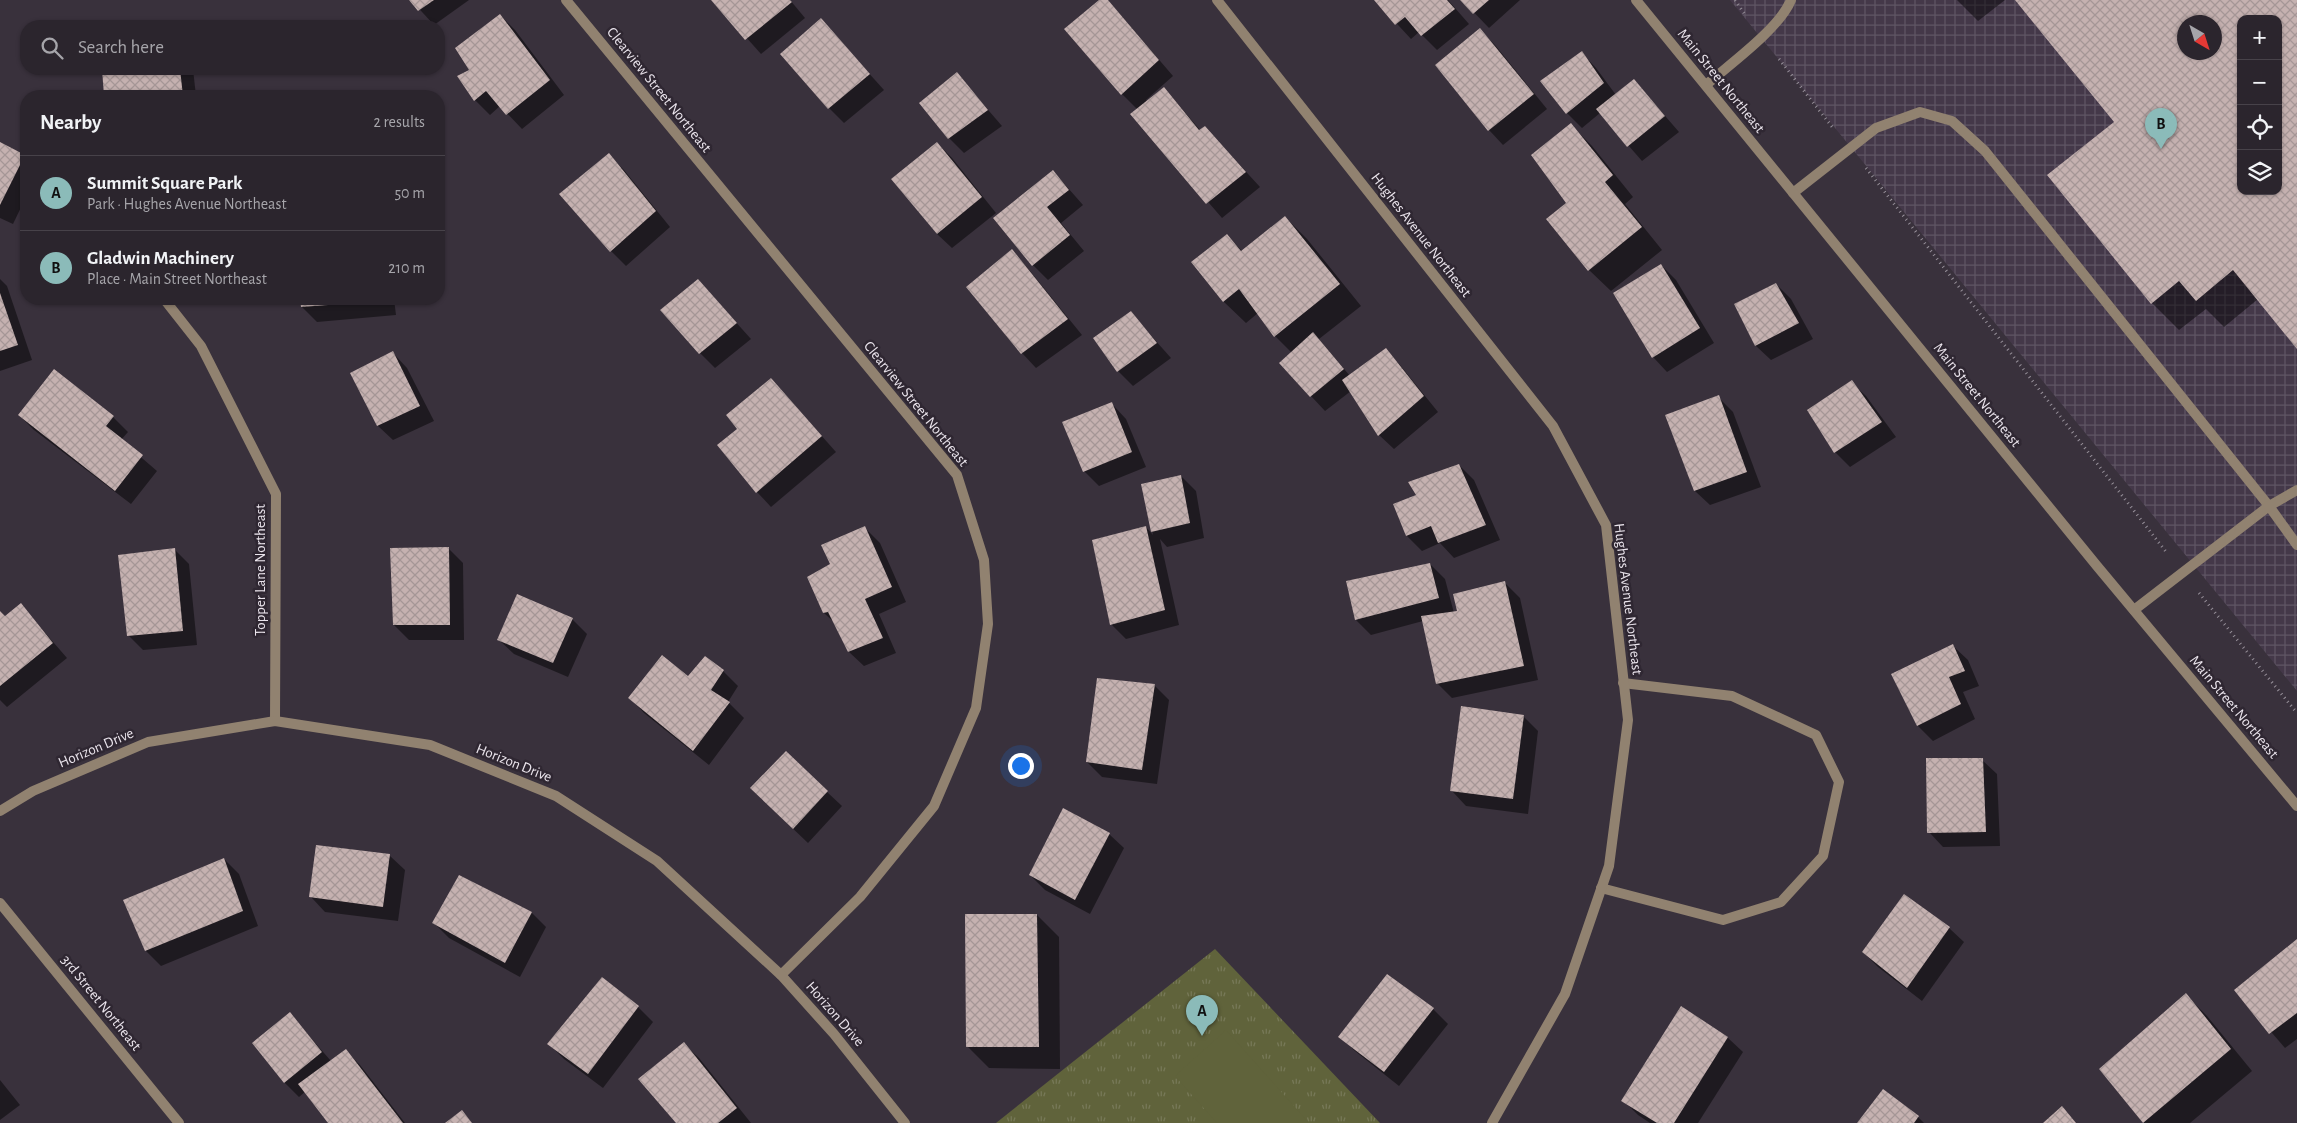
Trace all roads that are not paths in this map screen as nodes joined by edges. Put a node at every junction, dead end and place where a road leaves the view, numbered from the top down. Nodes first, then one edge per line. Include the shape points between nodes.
1 (566, 0) edge
2 (1217, 0) edge
3 (1636, 0) edge
4 (1791, 0) edge
5 (1706, 85) junction
6 (1793, 193) junction
7 (169, 305) edge
8 (2297, 490) edge
9 (2269, 506) junction
10 (2297, 545) edge
11 (2134, 610) junction
12 (1623, 683) junction
13 (275, 721) junction
14 (2297, 806) edge
15 (0, 811) edge
16 (1601, 888) junction
17 (0, 903) edge
18 (781, 975) junction
19 (179, 1123) edge
20 (905, 1123) edge
21 (1492, 1123) edge

1 - 18 street, Clearview Street Northeast via 957,475 984,560 988,624 976,708 934,806 860,897
2 - 12 street, Hughes Avenue Northeast via 1552,426 1606,525
3 - 5 street, Main Street Northeast
4 - 5 street via 1787,10 1762,36
5 - 6 street, Main Street Northeast
6 - 9 street via 1876,128 1920,112 1952,121 1985,151
6 - 11 street, Main Street Northeast
7 - 13 street, Topper Lane Northeast via 201,346 276,494
8 - 9 street
9 - 10 street
9 - 11 street
11 - 14 street, Main Street Northeast
12 - 16 street, Hughes Avenue Northeast via 1628,720 1609,866
12 - 16 street via 1732,696 1816,735 1839,782 1823,856 1781,902 1722,920
13 - 15 street, Horizon Drive via 148,742 33,791
13 - 18 street, Horizon Drive via 430,745 556,796 657,861
16 - 21 street, Hughes Avenue Northeast via 1565,994
17 - 19 street, 3rd Street Northeast
18 - 20 street, Horizon Drive via 834,1034

